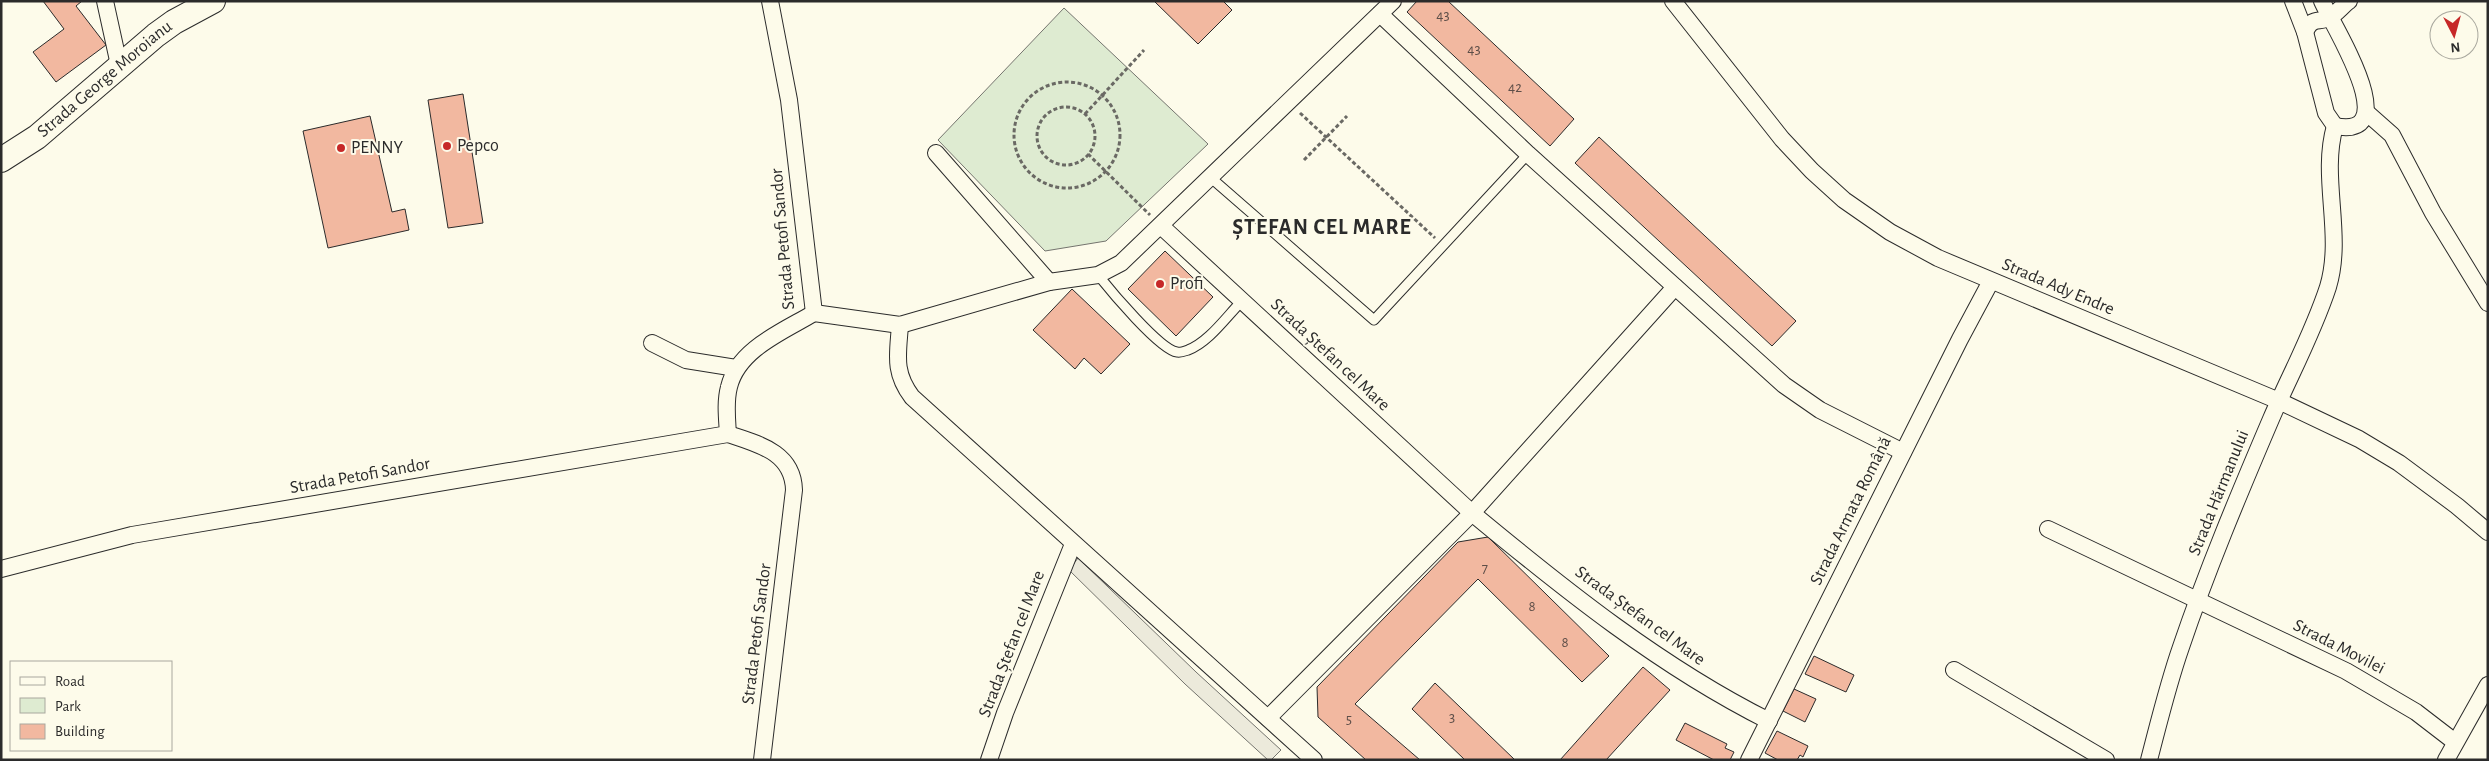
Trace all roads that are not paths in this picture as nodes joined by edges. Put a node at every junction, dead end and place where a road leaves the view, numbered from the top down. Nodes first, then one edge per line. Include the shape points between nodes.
1 (105, 1) edge
2 (213, 1) edge
3 (770, 1) edge
4 (1393, 1) edge
5 (1673, 1) edge
6 (2293, 1) edge
7 (2322, 1) edge
8 (2349, 1) edge
9 (1380, 14) junction
10 (2329, 18) junction
11 (2305, 32) junction
12 (119, 65) junction
13 (2366, 112) junction
14 (2335, 126) junction
15 (936, 154) dead end
16 (1528, 154) junction
17 (1, 160) edge
18 (1210, 177) junction
19 (1161, 226) junction
20 (1098, 275) junction
21 (1991, 281) junction
22 (1049, 282) junction
23 (1675, 287) junction
24 (1242, 301) junction
25 (2488, 303) edge
26 (814, 313) junction
27 (900, 325) junction
28 (652, 343) dead end
29 (736, 368) junction
30 (2279, 401) junction
31 (728, 434) junction
32 (1903, 452) junction
33 (1472, 513) junction
34 (2048, 529) dead end
35 (2488, 532) edge
36 (1073, 544) junction
37 (1, 569) edge
38 (2197, 601) junction
39 (1954, 670) dead end
40 (2488, 685) edge
41 (1268, 718) junction
42 (1769, 721) junction
43 (2455, 742) junction
44 (1308, 757) edge
45 (762, 760) edge
46 (989, 760) edge
47 (1750, 760) edge
48 (2106, 760) edge
49 (2149, 760) edge
50 (2446, 760) edge

1 - 12 street
2 - 12 main road, Strada George Moroianu via 174,22
3 - 26 street, Strada Petofi Sandor via 789,100
4 - 9 street
5 - 21 street, Strada Ady Endre via 1812,172 1844,200 1890,232
6 - 11 street
7 - 10 street
8 - 10 street
9 - 16 street
9 - 18 street
10 - 11 street via 2315,20
10 - 13 street via 2358,72 2365,94
11 - 14 street via 2326,113
12 - 17 main road, Strada George Moroianu via 37,137
13 - 14 street via 2355,126
13 - 25 street via 2392,135 2433,213
14 - 30 street, Strada Hărmanului via 2329,161 2334,239 2328,284 2318,315
15 - 22 street
16 - 18 lane via 1374,320
16 - 23 street
18 - 19 street
19 - 20 street via 1121,263
19 - 24 street, Strada Ștefan cel Mare
20 - 22 street
20 - 24 lane via 1159,341 1176,352 1199,344
21 - 30 street, Strada Ady Endre
21 - 32 street, Strada Armata Română
22 - 27 street
23 - 32 street via 1784,385 1820,410
23 - 33 street
24 - 33 street, Strada Ștefan cel Mare
26 - 27 street
26 - 29 street, Strada Petofi Sandor via 754,350
27 - 36 street via 899,374 912,397
28 - 29 street via 686,360
29 - 31 street, Strada Petofi Sandor via 729,386
30 - 35 street, Strada Ady Endre via 2359,439 2399,463
30 - 38 street, Strada Hărmanului
31 - 37 street, Strada Petofi Sandor via 132,535
31 - 45 street, Strada Petofi Sandor via 757,443 778,455 794,477
32 - 42 street, Strada Armata Română
33 - 41 street
33 - 42 street, Strada Ștefan cel Mare via 1639,643 1713,692
34 - 38 street
36 - 41 street
36 - 46 street, Strada Ștefan cel Mare
38 - 43 street, Strada Movilei via 2354,675 2416,712
38 - 49 street, Strada Hărmanului
39 - 48 street
40 - 43 street
41 - 44 street
42 - 47 street, Strada Armata Română
43 - 50 street

